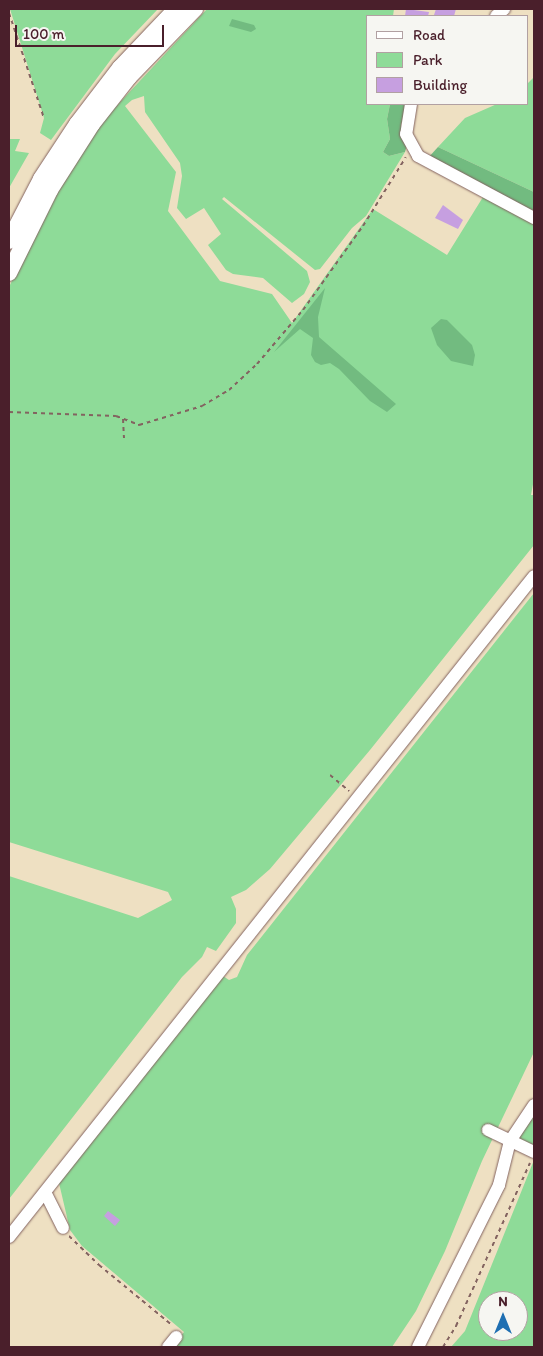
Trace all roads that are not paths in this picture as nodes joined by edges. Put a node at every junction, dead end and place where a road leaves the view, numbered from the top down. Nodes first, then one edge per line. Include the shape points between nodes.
1 (176, 9) edge
2 (195, 9) edge
3 (411, 105) edge
4 (534, 218) edge
5 (9, 241) edge
6 (9, 273) edge
7 (534, 576) edge
8 (534, 1104) edge
9 (488, 1130) dead end
10 (510, 1141) junction
11 (532, 1157) edge
12 (45, 1192) junction
13 (63, 1228) road end
14 (9, 1237) edge
15 (418, 1347) edge

1 - 5 main road via 120,68 77,124 41,179
2 - 6 main road via 129,76 92,124 50,190
3 - 4 street via 406,134 413,150 445,172
7 - 12 street
8 - 10 street
9 - 10 street
10 - 11 street
10 - 15 street via 499,1185
12 - 13 street
12 - 14 street

